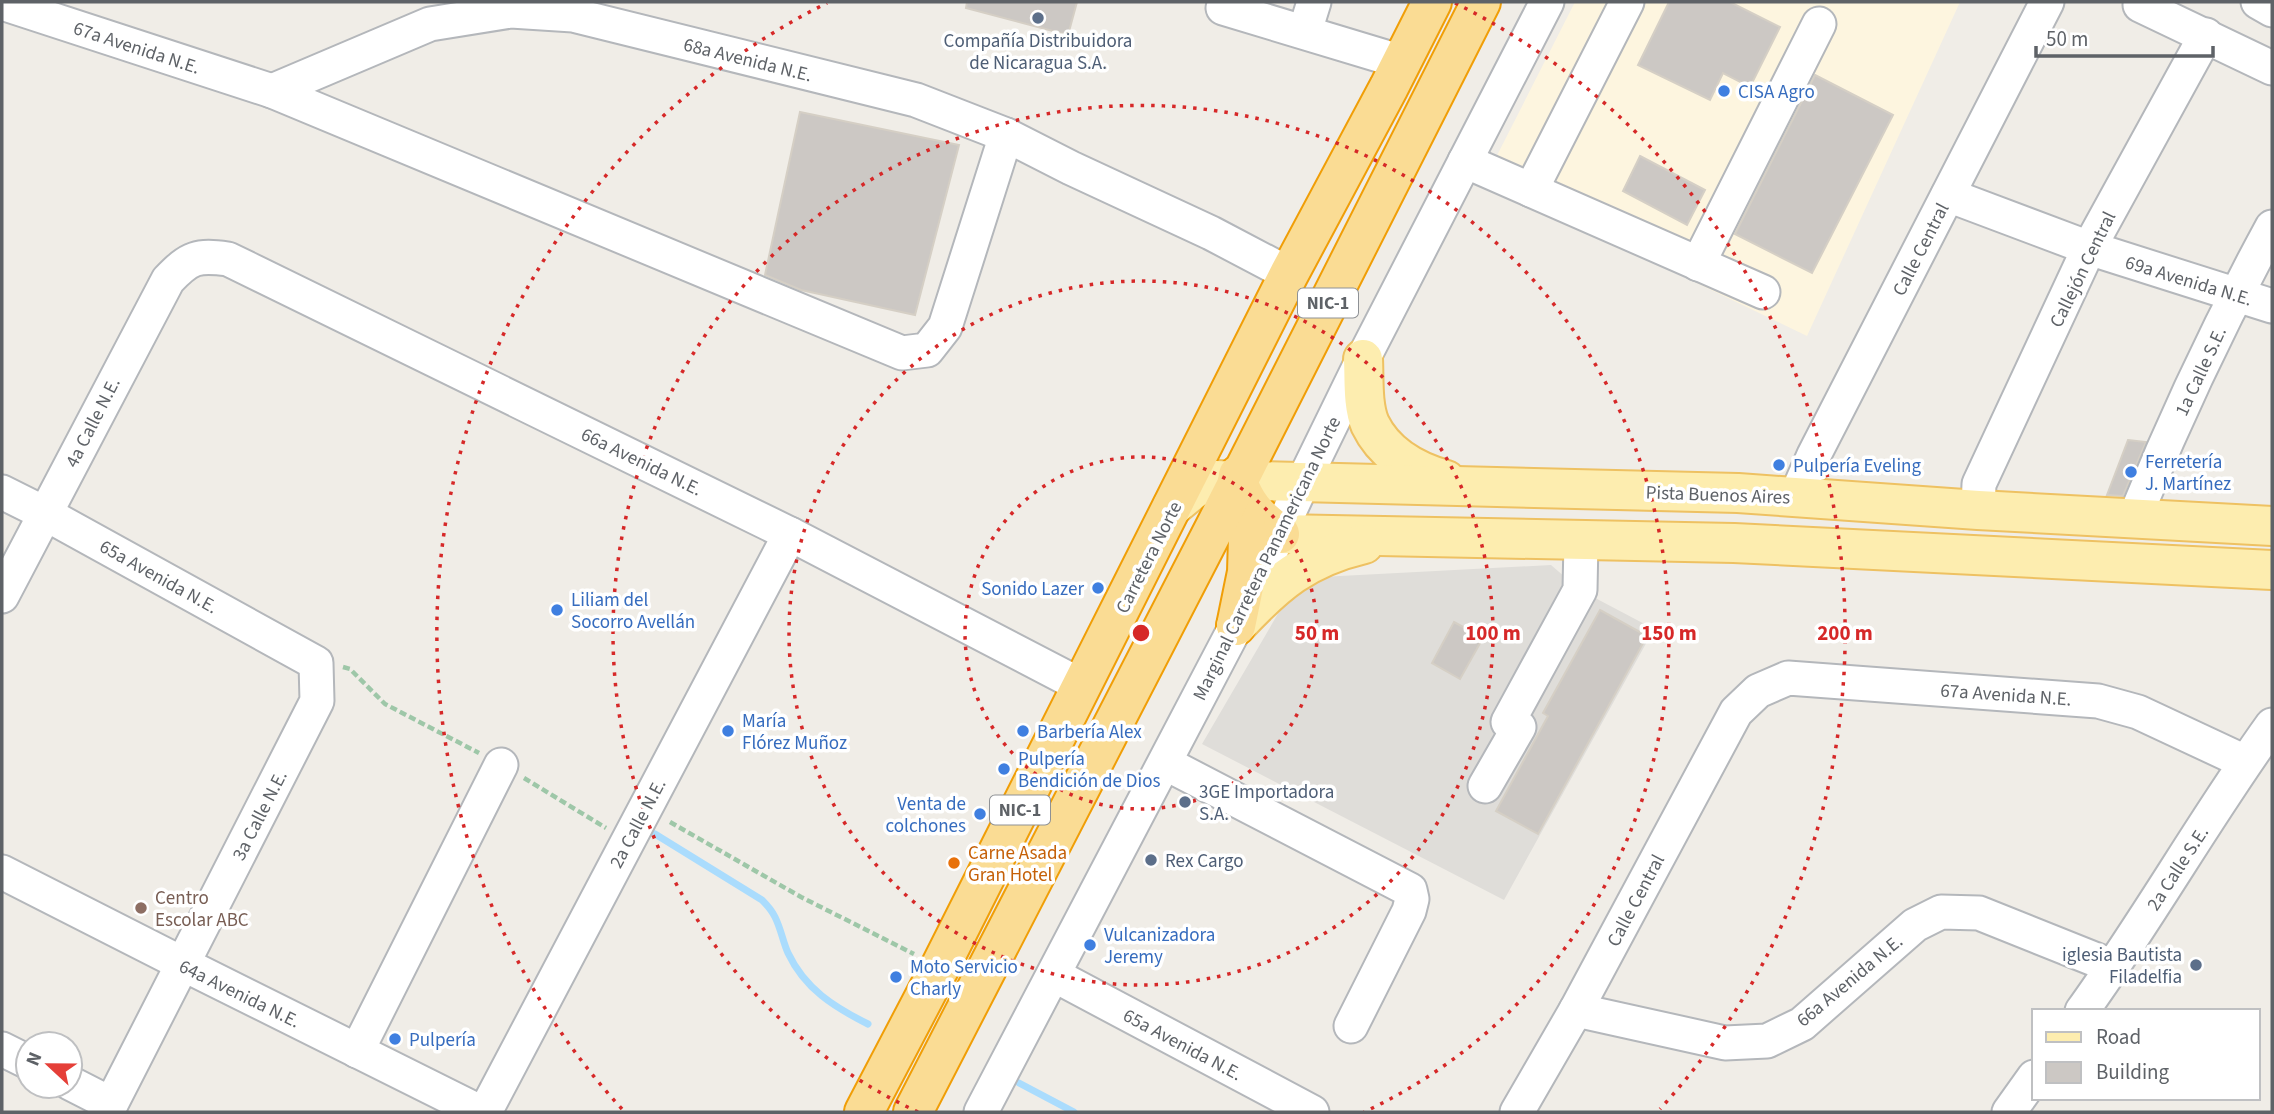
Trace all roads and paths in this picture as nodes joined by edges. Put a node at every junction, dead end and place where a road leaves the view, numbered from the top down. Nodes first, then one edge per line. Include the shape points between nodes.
1 (1432, 2) edge
2 (1481, 2) edge
3 (1547, 2) edge
4 (1627, 2) edge
5 (2047, 2) edge
6 (2258, 2) edge
7 (2, 3) edge
8 (2140, 5) dead end
9 (1223, 8) dead end
10 (2272, 10) edge
11 (1310, 16) edge
12 (1819, 24) dead end
13 (2206, 35) junction
14 (2272, 68) edge
15 (1396, 75) junction
16 (272, 91) junction
17 (1006, 135) junction
18 (1465, 161) junction
19 (1531, 190) junction
20 (1948, 195) junction
21 (2272, 227) edge
22 (2089, 248) junction
23 (195, 260) joint
24 (1698, 264) junction
25 (1289, 274) junction
26 (1763, 292) dead end
27 (2236, 294) junction
28 (2272, 306) edge
29 (1363, 359) junction
30 (1237, 481) junction
31 (1303, 482) junction
32 (1475, 487) junction
33 (1554, 489) junction
34 (2, 492) edge
35 (1796, 496) junction
36 (1172, 507) junction
37 (1978, 510) junction
38 (46, 514) junction
39 (2135, 517) junction
40 (2272, 526) edge
41 (790, 534) junction
42 (1280, 534) junction
43 (1397, 536) junction
44 (1567, 540) junction
45 (2272, 570) edge
46 (2, 596) edge
47 (1236, 626) junction
48 (316, 663) junction
49 (1082, 685) junction
50 (1758, 691) joint
51 (2272, 725) edge
52 (2245, 762) junction
53 (1166, 763) junction
54 (501, 765) junction
55 (1485, 786) dead end
56 (637, 823) junction
57 (2, 872) edge
58 (917, 956) dead end
59 (183, 964) junction
60 (2113, 967) junction
61 (1054, 975) junction
62 (2083, 1009) edge
63 (1576, 1010) junction
64 (1351, 1026) dead end
65 (357, 1051) junction
66 (2032, 1080) edge
67 (84, 1092) edge
68 (109, 1108) edge
69 (480, 1112) edge
70 (485, 1112) edge
71 (864, 1112) edge
72 (913, 1112) edge
73 (981, 1112) edge
74 (1312, 1112) edge
75 (1517, 1112) edge
76 (2008, 1112) edge

1 - 15 highway, Carretera Norte / NIC-1
2 - 30 highway, NIC-1
3 - 18 street, Marginal Carretera Panamericana Norte
4 - 19 street
5 - 20 street, Calle Central
6 - 10 street
7 - 16 street, 67a Avenida N.E.
8 - 13 street
9 - 11 street
11 - 15 street
12 - 24 street
13 - 14 street
13 - 22 street, Callejón Central
15 - 25 highway, Carretera Norte / NIC-1
15 - 30 highway via 1356,215 1242,444
16 - 17 street, 68a Avenida N.E. via 430,24 523,11 573,15 916,100
16 - 17 street, 67a Avenida N.E. via 902,353 928,351 945,327
17 - 25 street, 68a Avenida N.E.
18 - 19 street
18 - 29 street, Marginal Carretera Panamericana Norte
19 - 24 street
20 - 22 street, 69a Avenida N.E.
20 - 35 street, Calle Central
21 - 27 street, 1a Calle S.E.
22 - 27 street, 69a Avenida N.E.
22 - 37 street, Callejón Central via 1979,484
23 - 38 street, 4a Calle N.E. via 183,264 168,280
23 - 41 street, 66a Avenida N.E. via 205,256 228,260
24 - 26 street
25 - 36 highway, Carretera Norte / NIC-1
27 - 28 street, 69a Avenida N.E.
27 - 39 street, 1a Calle S.E.
29 - 31 street, Marginal Carretera Panamericana Norte
29 - 32 main road via 1369,422 1390,453 1423,474
30 - 31 main road, Pista Buenos Aires
30 - 36 main road, Pista Buenos Aires via 1215,480 1195,488
30 - 42 highway via 1259,518
30 - 47 highway via 1248,537 1247,572
30 - 72 highway, NIC-1
31 - 32 main road, Pista Buenos Aires
31 - 42 street, Marginal Carretera Panamericana Norte
32 - 33 main road, Pista Buenos Aires
33 - 35 main road, Pista Buenos Aires
33 - 44 main road
34 - 38 street, 65a Avenida N.E.
35 - 37 main road, Pista Buenos Aires
36 - 49 highway, Carretera Norte / NIC-1
37 - 39 main road, Pista Buenos Aires
38 - 46 street, 4a Calle N.E.
38 - 48 street, 65a Avenida N.E.
39 - 40 main road, Pista Buenos Aires
41 - 49 street, 66a Avenida N.E.
41 - 56 street, 2a Calle N.E.
42 - 43 main road
42 - 47 street, Marginal Carretera Panamericana Norte
43 - 44 main road
43 - 47 main road via 1306,565 1286,577
44 - 45 main road via 1734,543
44 - 55 street via 1580,590 1508,722 1519,727
47 - 53 street, Marginal Carretera Panamericana Norte
48 - 54 path via 350,668 385,704
48 - 59 street, 3a Calle N.E. via 317,701
49 - 71 highway, Carretera Norte / NIC-1
50 - 52 street, 67a Avenida N.E. via 1788,678 2098,701 2138,712
50 - 63 street, Calle Central via 1736,712
51 - 52 street, 2a Calle S.E.
52 - 60 street, 2a Calle S.E.
53 - 61 street, Marginal Carretera Panamericana Norte
53 - 64 street via 1410,890 1409,911
54 - 56 path
54 - 65 street
56 - 58 path via 801,897
56 - 70 street, 2a Calle N.E.
57 - 59 street, 64a Avenida N.E.
59 - 65 street, 64a Avenida N.E.
59 - 68 street, 3a Calle N.E.
60 - 62 street, 2a Calle S.E.
60 - 63 street, 66a Avenida N.E. via 1979,913 1941,912 1914,925 1802,1024 1767,1041 1725,1043
61 - 73 street, Marginal Carretera Panamericana Norte
61 - 74 street, 65a Avenida N.E.
63 - 75 street, Calle Central
65 - 69 street, 64a Avenida N.E.
66 - 76 street
67 - 68 street

